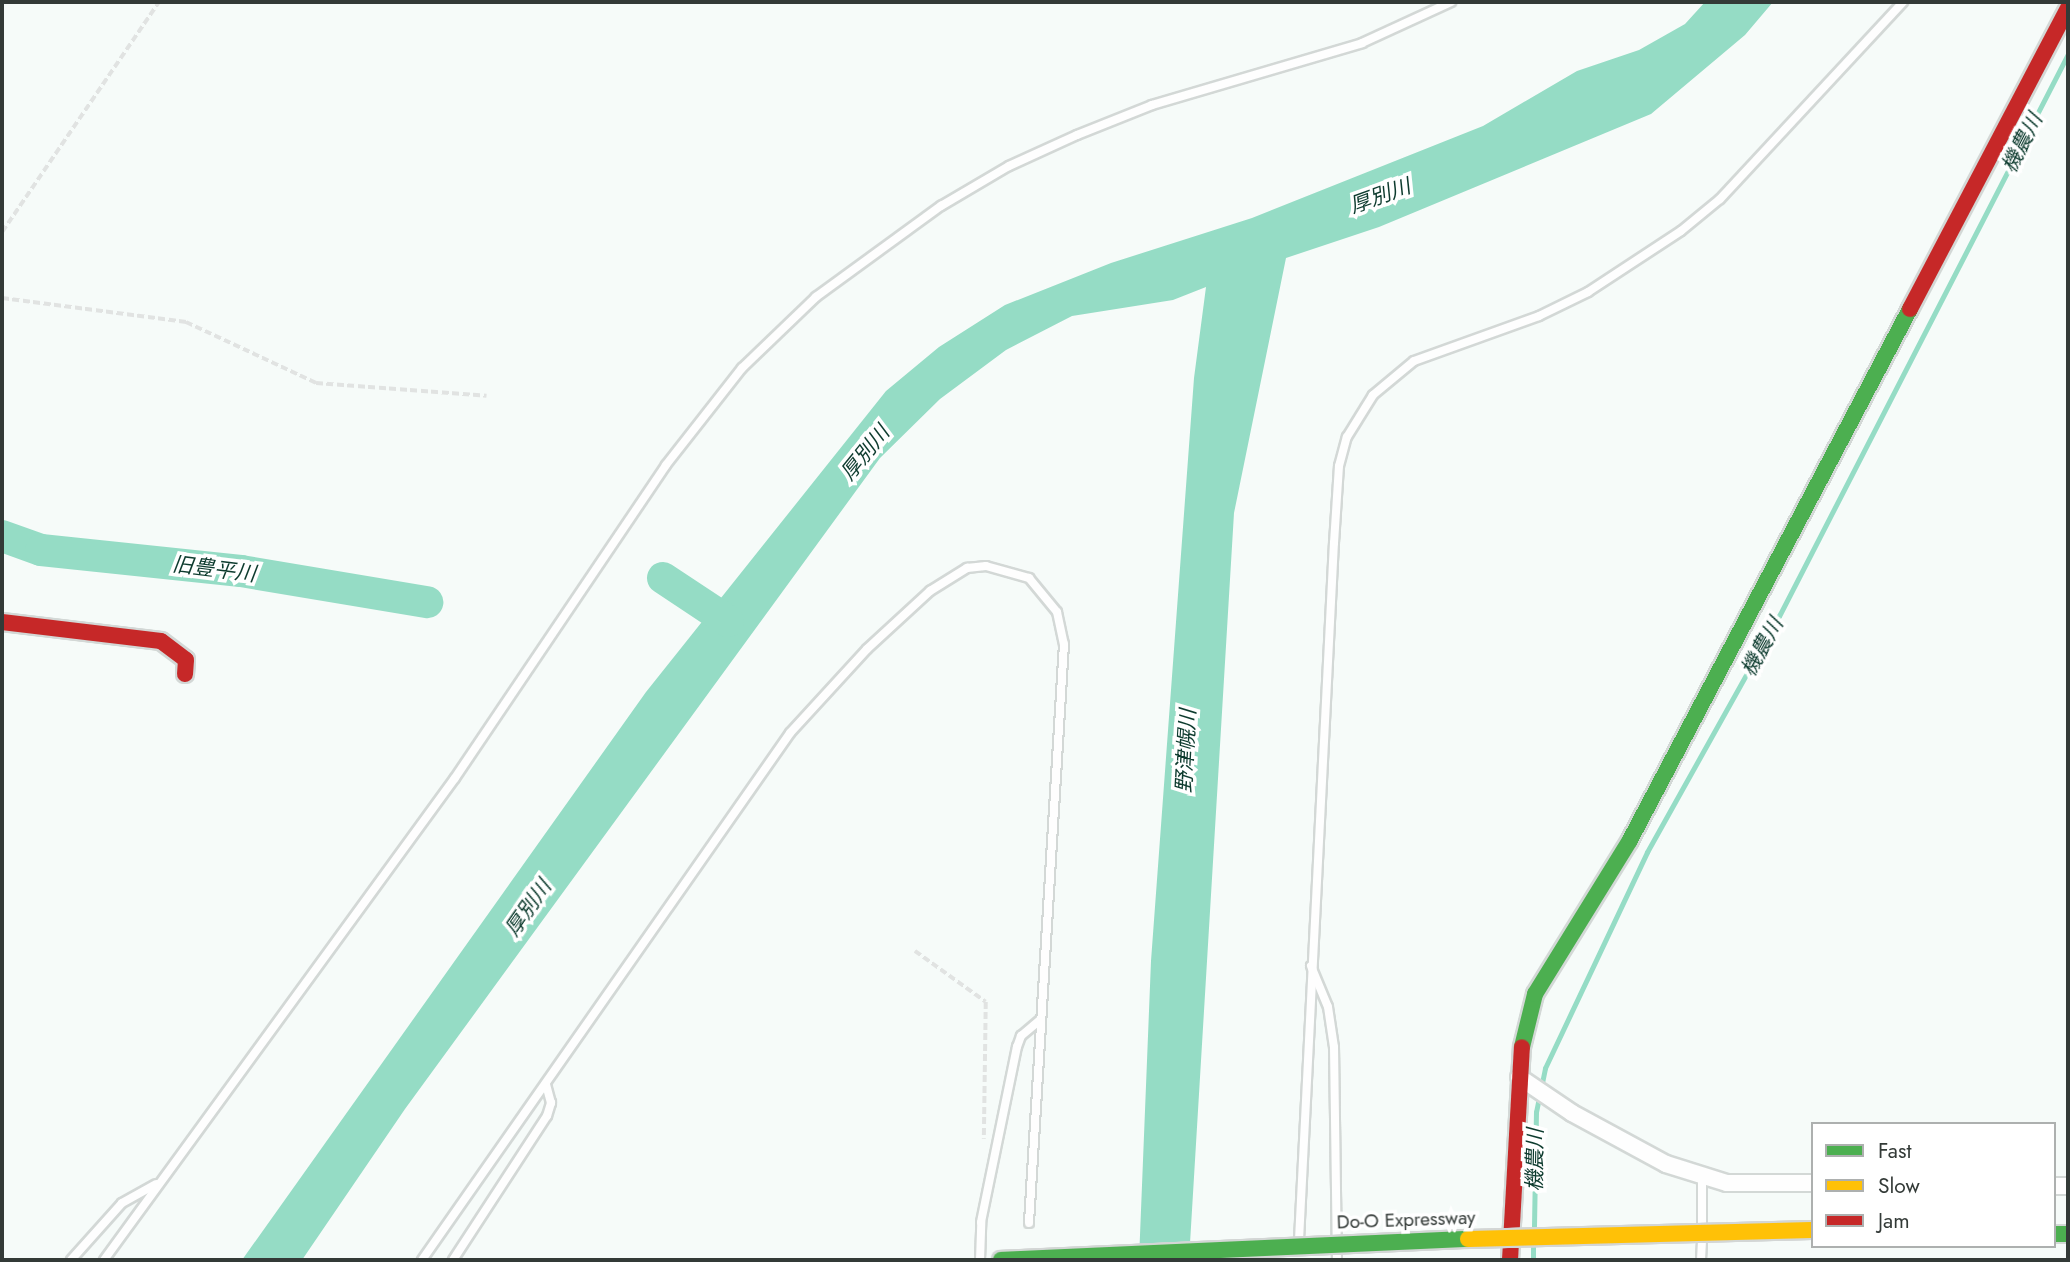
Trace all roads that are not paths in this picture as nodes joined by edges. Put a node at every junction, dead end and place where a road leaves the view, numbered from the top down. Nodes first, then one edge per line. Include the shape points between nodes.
1 (1451, 2) edge
2 (1903, 2) edge
3 (2068, 8) edge
4 (2, 622) edge
5 (185, 674) dead end
6 (1310, 963) junction
7 (1040, 1020) junction
8 (1525, 1082) junction
9 (546, 1084) junction
10 (1702, 1176) junction
11 (159, 1183) junction
12 (1811, 1183) edge
13 (1028, 1223) dead end
14 (1811, 1230) edge
15 (71, 1260) edge
16 (104, 1260) edge
17 (422, 1260) edge
18 (453, 1260) edge
19 (979, 1260) edge
20 (1001, 1260) edge
21 (1298, 1260) edge
22 (1337, 1260) edge
23 (1510, 1260) edge
24 (1701, 1260) edge

1 - 11 lane via 1362,43 1152,105 1009,166 941,206 816,296 742,368 666,465 455,778
2 - 6 lane via 1720,199 1681,231 1588,292 1539,316 1414,361 1373,395 1357,417 1339,466
3 - 8 main road via 1630,840 1535,993 1523,1035
4 - 5 main road via 160,641 186,660
6 - 21 lane
6 - 22 lane via 1328,1007 1334,1047
7 - 9 lane via 1064,644 1057,612 1029,578 1009,569 967,568 930,591 867,649 790,733
7 - 13 lane
7 - 19 lane via 1017,1047 981,1222
8 - 10 street via 1666,1164
8 - 23 main road
9 - 17 lane
9 - 18 lane via 551,1104 547,1116
10 - 12 street via 1727,1183
10 - 24 lane
11 - 15 lane via 122,1203
11 - 16 lane
14 - 20 main road, Do-O Expressway, bridge via 1613,1233

